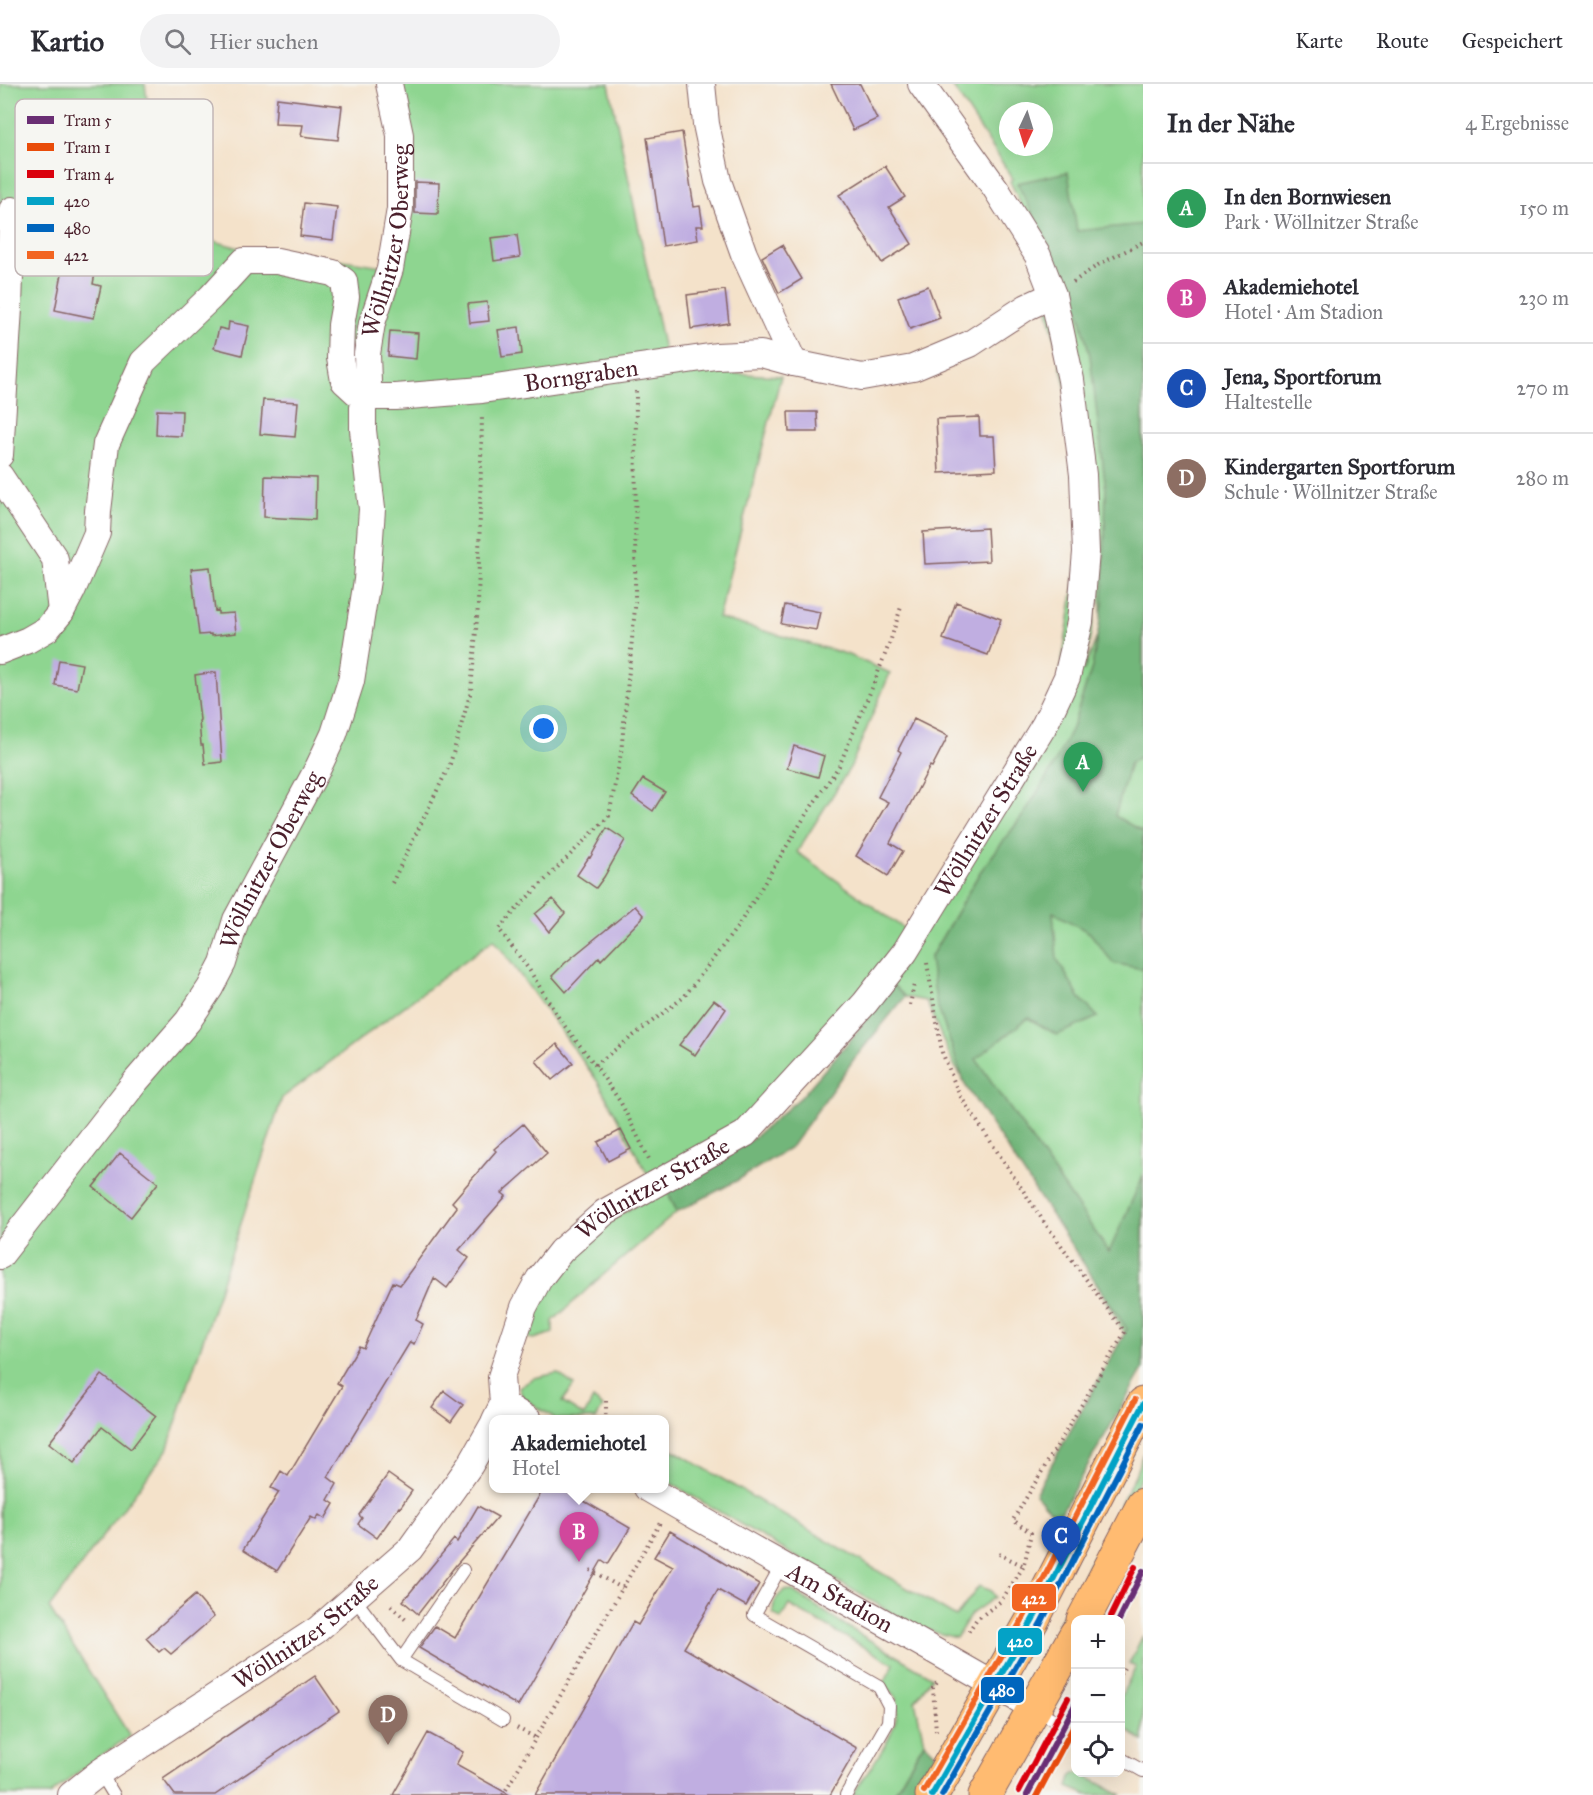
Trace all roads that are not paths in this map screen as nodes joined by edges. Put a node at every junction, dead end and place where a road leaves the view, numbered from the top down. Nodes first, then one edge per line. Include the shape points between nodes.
1 (389, 84) edge
2 (702, 84) edge
3 (921, 84) edge
4 (12, 210) dead end
5 (1053, 295) junction
6 (794, 363) junction
7 (365, 397) junction
8 (0, 455) edge
9 (0, 476) edge
10 (61, 612) junction
11 (0, 651) edge
12 (0, 1256) edge
13 (1143, 1404) edge
14 (497, 1415) edge
15 (489, 1430) edge
16 (655, 1493) edge
17 (1143, 1505) edge
18 (781, 1566) junction
19 (463, 1570) dead end
20 (354, 1598) junction
21 (1086, 1615) edge
22 (1071, 1643) edge
23 (401, 1660) junction
24 (996, 1686) junction
25 (1034, 1708) junction
26 (503, 1720) dead end
27 (1071, 1729) edge
28 (1125, 1761) edge
29 (1143, 1771) edge
30 (99, 1772) junction
31 (71, 1795) edge
32 (114, 1795) edge
33 (846, 1795) edge
34 (932, 1795) edge
35 (985, 1795) edge

1 - 7 street, Wöllnitzer Oberweg via 400,135 400,209 390,268 372,323
2 - 6 street via 718,181 744,254
3 - 5 street, Wöllnitzer Straße via 1038,256
4 - 8 street
5 - 6 street, Borngraben via 970,344 913,368 862,377
5 - 14 street, Wöllnitzer Straße via 1083,475 1086,552 1080,622 1067,677 1045,724 905,952 865,1004 745,1134 605,1212 561,1251 524,1307 501,1377
6 - 7 street, Borngraben via 761,354 716,356 482,390
7 - 10 street, Wöllnitzer Oberweg via 344,381 340,358 344,280 333,273 276,261 244,261 143,362 106,444 97,533
7 - 12 street, Wöllnitzer Oberweg via 363,430 372,509 367,580 351,681 334,734 236,920 223,963 210,988
9 - 10 street via 55,559
10 - 11 street, Wöllnitzer Oberweg via 47,629
13 - 24 main road
15 - 20 street, Wöllnitzer Straße via 470,1465 410,1549
16 - 18 street, Am Stadion
17 - 21 main road
18 - 24 street, Am Stadion
18 - 33 lane via 754,1615 879,1687 889,1706 888,1722
19 - 23 lane
20 - 23 lane
20 - 30 street, Wöllnitzer Straße via 317,1630
22 - 25 main road
23 - 26 lane
24 - 25 street, Am Stadion
24 - 34 main road
25 - 27 lane
25 - 35 main road
28 - 29 lane
30 - 31 street, Wöllnitzer Straße
30 - 32 lane

